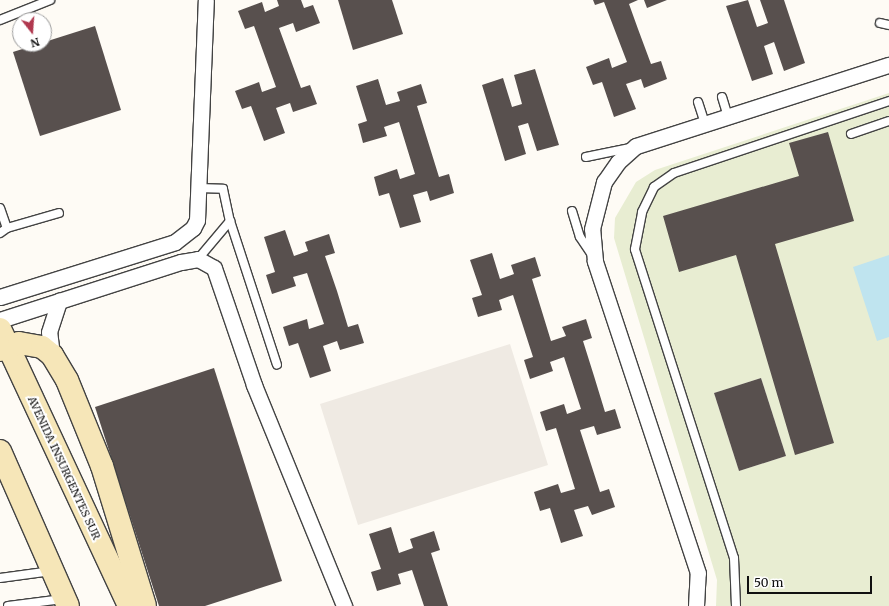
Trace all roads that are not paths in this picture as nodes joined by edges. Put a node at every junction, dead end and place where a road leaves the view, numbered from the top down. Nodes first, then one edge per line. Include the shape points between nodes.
1 (50, 0) edge
2 (206, 0) edge
3 (33, 3) edge
4 (0, 20) edge
5 (880, 24) dead end
6 (889, 25) edge
7 (889, 65) edge
8 (722, 97) dead end
9 (889, 101) edge
10 (698, 102) dead end
11 (728, 117) junction
12 (889, 121) edge
13 (705, 124) junction
14 (851, 134) dead end
15 (636, 146) junction
16 (586, 157) dead end
17 (198, 188) junction
18 (0, 208) edge
19 (572, 211) dead end
20 (59, 213) dead end
21 (230, 221) junction
22 (7, 228) junction
23 (0, 233) edge
24 (198, 259) junction
25 (595, 261) junction
26 (0, 297) edge
27 (59, 301) junction
28 (0, 320) edge
29 (3, 342) edge
30 (52, 355) junction
31 (277, 365) dead end
32 (0, 451) edge
33 (53, 571) junction
34 (0, 578) edge
35 (67, 602) edge
36 (8, 606) edge
37 (128, 606) edge
38 (145, 606) edge
39 (344, 606) edge
40 (696, 606) edge
41 (736, 606) edge

1 - 3 lane
2 - 17 street
3 - 4 lane
5 - 6 lane
7 - 11 street
8 - 11 lane
9 - 41 lane via 674,173 654,187 642,212 635,249 734,558
10 - 13 lane
11 - 13 street
12 - 14 lane
13 - 15 street
15 - 16 lane
15 - 25 street via 618,162 604,182 592,229
17 - 21 lane via 223,188
17 - 26 street via 197,220 175,242
18 - 22 lane
19 - 25 lane via 580,237
20 - 22 lane
21 - 24 lane
21 - 31 lane
22 - 23 lane
24 - 27 street
24 - 39 street via 214,268 254,385
25 - 40 street via 698,573
27 - 28 street
27 - 30 street via 49,332
29 - 30 main road via 32,344
29 - 37 main road, AVENIDA INSURGENTES SUR
30 - 38 main road via 67,380 102,466
32 - 33 main road
33 - 34 lane
33 - 35 main road
35 - 36 lane

